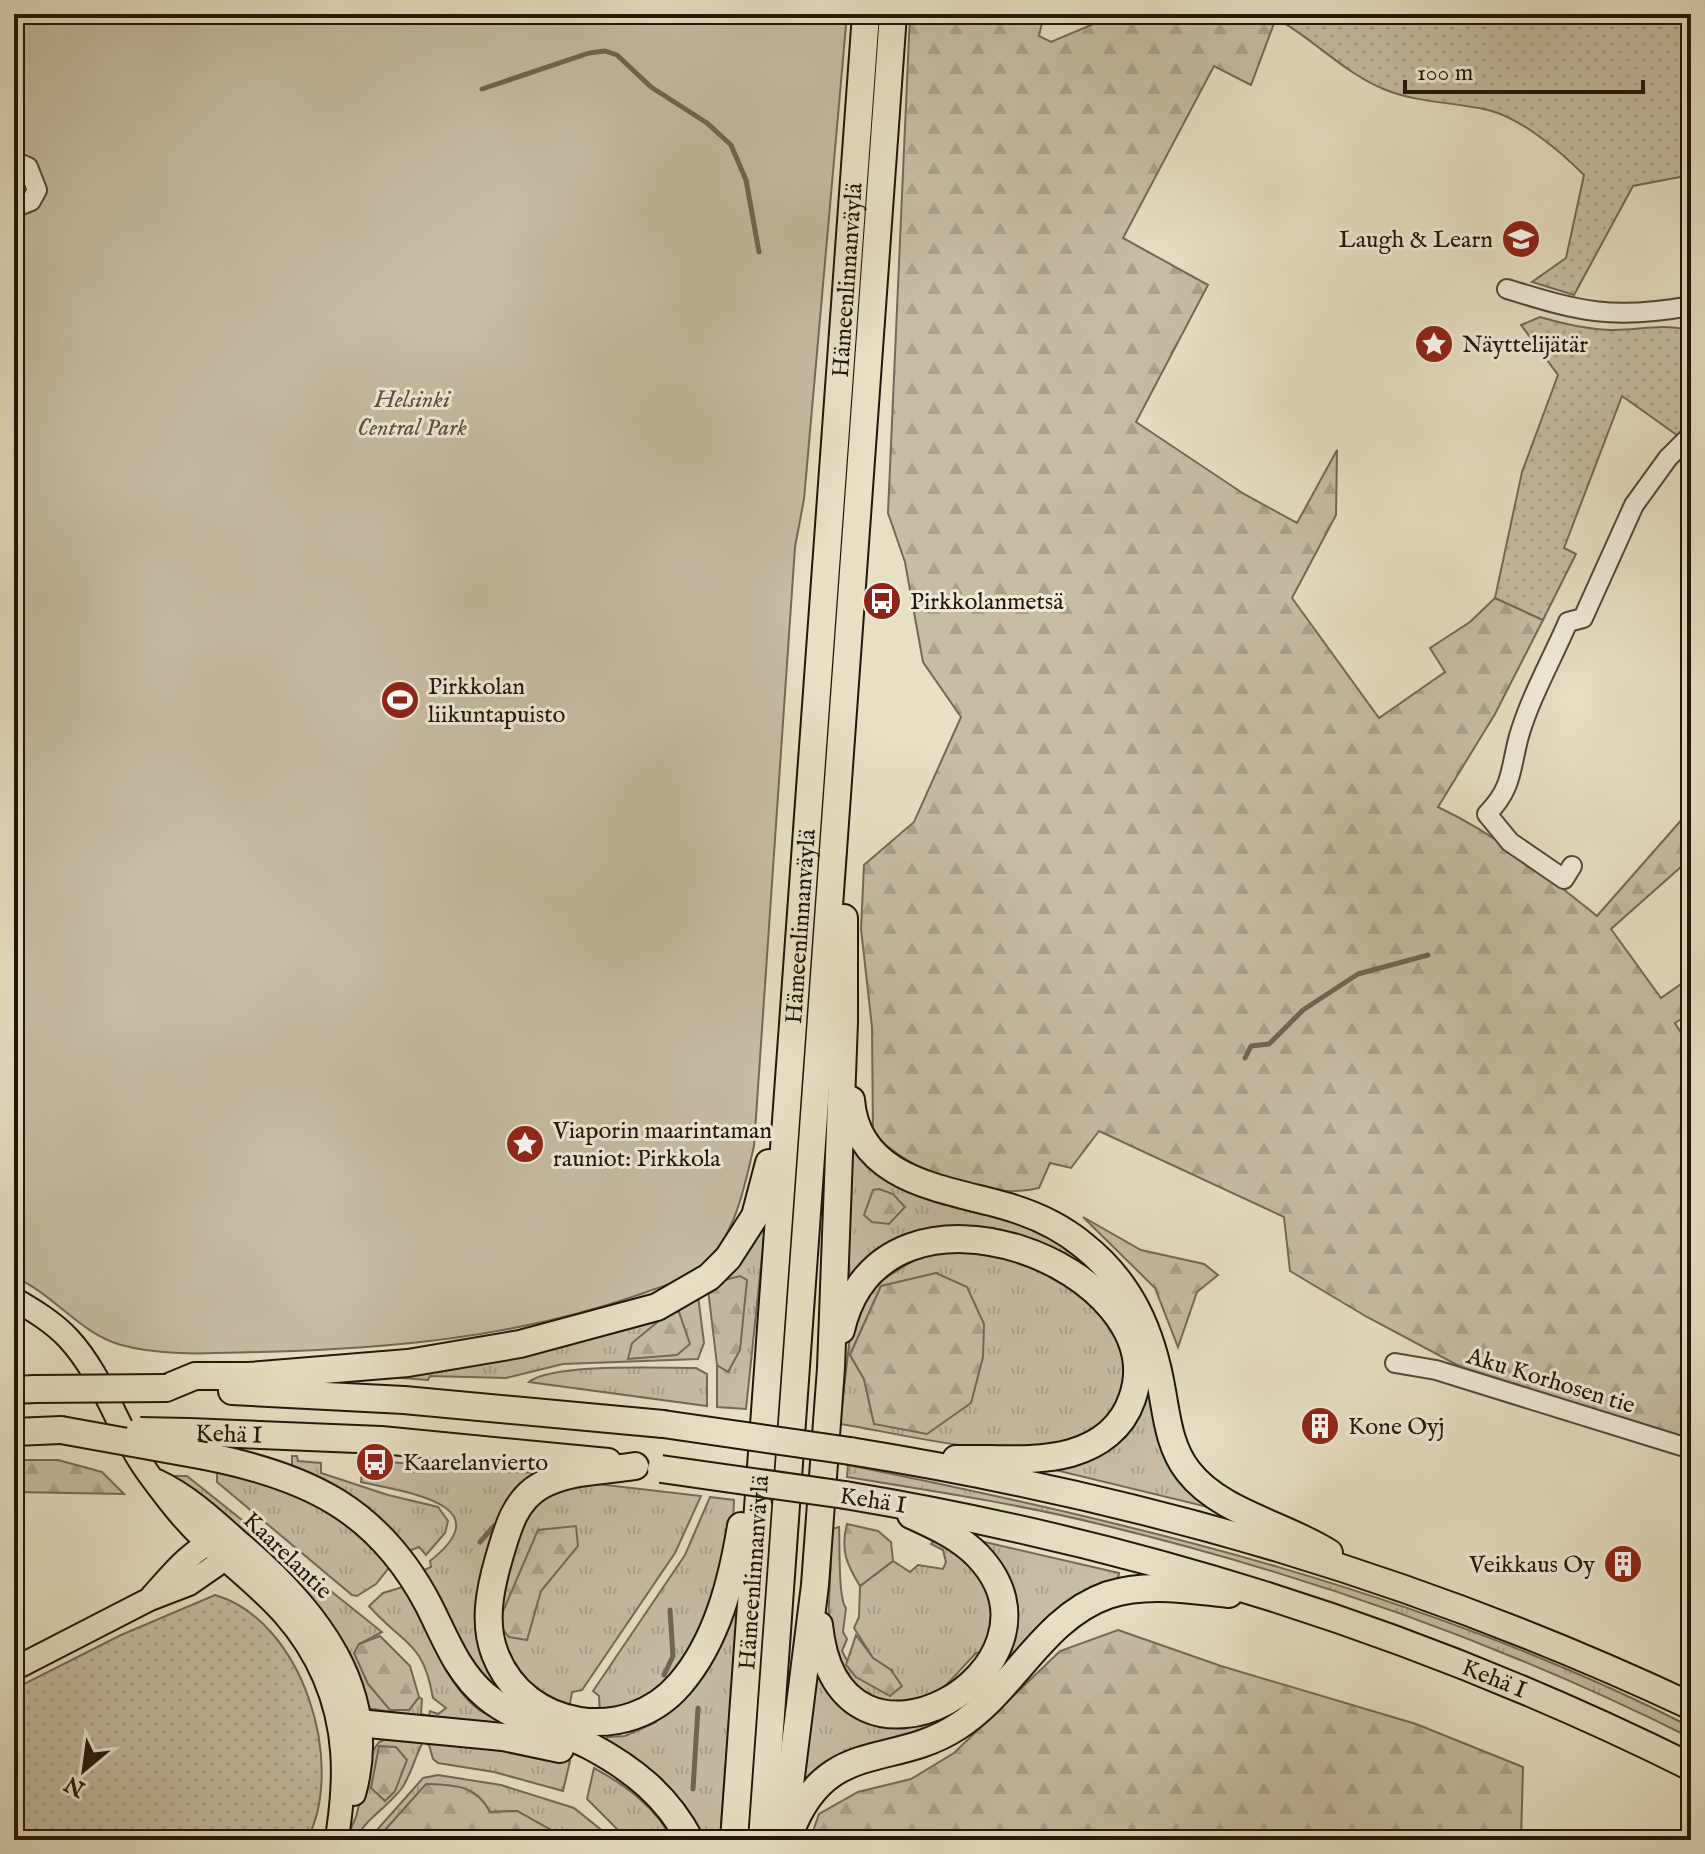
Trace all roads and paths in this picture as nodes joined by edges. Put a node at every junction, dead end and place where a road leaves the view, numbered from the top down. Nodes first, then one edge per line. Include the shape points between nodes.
1 (866, 14) edge
2 (893, 14) edge
3 (14, 161) edge
4 (14, 208) edge
5 (1507, 289) dead end
6 (1691, 306) edge
7 (1691, 435) edge
8 (840, 772) junction
9 (1572, 866) dead end
10 (793, 1017) junction
11 (844, 1022) junction
12 (14, 1299) edge
13 (1395, 1363) dead end
14 (831, 1368) junction
15 (166, 1388) junction
16 (24, 1390) edge
17 (61, 1430) junction
18 (14, 1432) edge
19 (1691, 1449) edge
20 (915, 1461) junction
21 (648, 1467) junction
22 (156, 1481) junction
23 (758, 1486) junction
24 (883, 1501) junction
25 (232, 1535) junction
26 (208, 1543) junction
27 (225, 1559) junction
28 (1355, 1570) junction
29 (815, 1585) junction
30 (150, 1599) junction
31 (1272, 1599) junction
32 (14, 1669) edge
33 (1691, 1706) edge
34 (349, 1718) junction
35 (613, 1761) junction
36 (1691, 1767) edge
37 (336, 1836) edge
38 (690, 1840) edge
39 (734, 1840) edge
40 (762, 1840) edge
41 (785, 1840) edge

1 - 10 highway, Hämeenlinnanväylä
2 - 8 highway, Hämeenlinnanväylä
3 - 4 street via 28,167 37,190 31,201
5 - 6 street via 1568,309 1614,315
7 - 9 street via 1634,505 1583,618 1568,622 1519,737 1501,801 1487,814 1510,842 1564,879
8 - 11 highway
8 - 40 highway, Hämeenlinnanväylä
10 - 15 highway via 765,1186 755,1216 728,1258 684,1294 657,1307 520,1344 408,1363 195,1376
10 - 23 highway, Hämeenlinnanväylä
11 - 14 highway
11 - 28 highway via 852,1112 863,1142 885,1165 909,1178 1023,1212 1082,1244 1118,1279 1146,1326 1168,1427 1189,1473 1223,1500 1299,1534
12 - 22 main road, Kaarelantie via 67,1337 84,1358
13 - 19 street, Aku Korhosen tie via 1436,1370
14 - 20 highway via 857,1286 890,1257 931,1242 1019,1247 1077,1276 1106,1303 1129,1340 1136,1377 1128,1409 1108,1436 1050,1457
14 - 29 highway
15 - 16 highway, Kehä I, bridge
15 - 20 highway, Kehä I, bridge via 404,1400 663,1424
17 - 18 highway, Kehä I
17 - 21 highway, Kehä I, bridge via 381,1440
17 - 35 highway, bridge via 205,1456 315,1488 363,1519 409,1570 444,1640 479,1691 527,1722
20 - 28 highway, Kehä I via 1194,1522
21 - 23 highway via 561,1477 536,1488 512,1519 488,1613 495,1655 511,1680 544,1711 576,1722 609,1723 650,1709 679,1685 710,1637 742,1519
21 - 24 highway, Kehä I, bridge
22 - 25 main road, Kaarelantie via 183,1493
22 - 26 main road, Kaarelantie
23 - 39 highway, Hämeenlinnanväylä
24 - 29 highway via 964,1543 993,1574 1005,1615 999,1648 980,1676 948,1702 906,1715 889,1715 852,1701 837,1686 825,1661
24 - 31 highway, Kehä I via 1075,1540 1193,1571
25 - 26 main road
25 - 27 main road
25 - 34 main road, Kaarelantie via 304,1603 333,1643 351,1684
26 - 27 main road, Kaarelantie
26 - 30 main road
27 - 30 main road via 189,1584
27 - 34 main road, Kaarelantie via 293,1621
28 - 33 highway, Kehä I via 1571,1651
29 - 41 highway
30 - 32 main road
31 - 36 highway, Kehä I via 1441,1655 1558,1703
31 - 41 highway via 1149,1587 1105,1596 1068,1617 969,1719 949,1732 872,1754 825,1780 797,1814
34 - 35 highway via 503,1737
34 - 37 main road, Kaarelantie
35 - 38 highway via 665,1800

